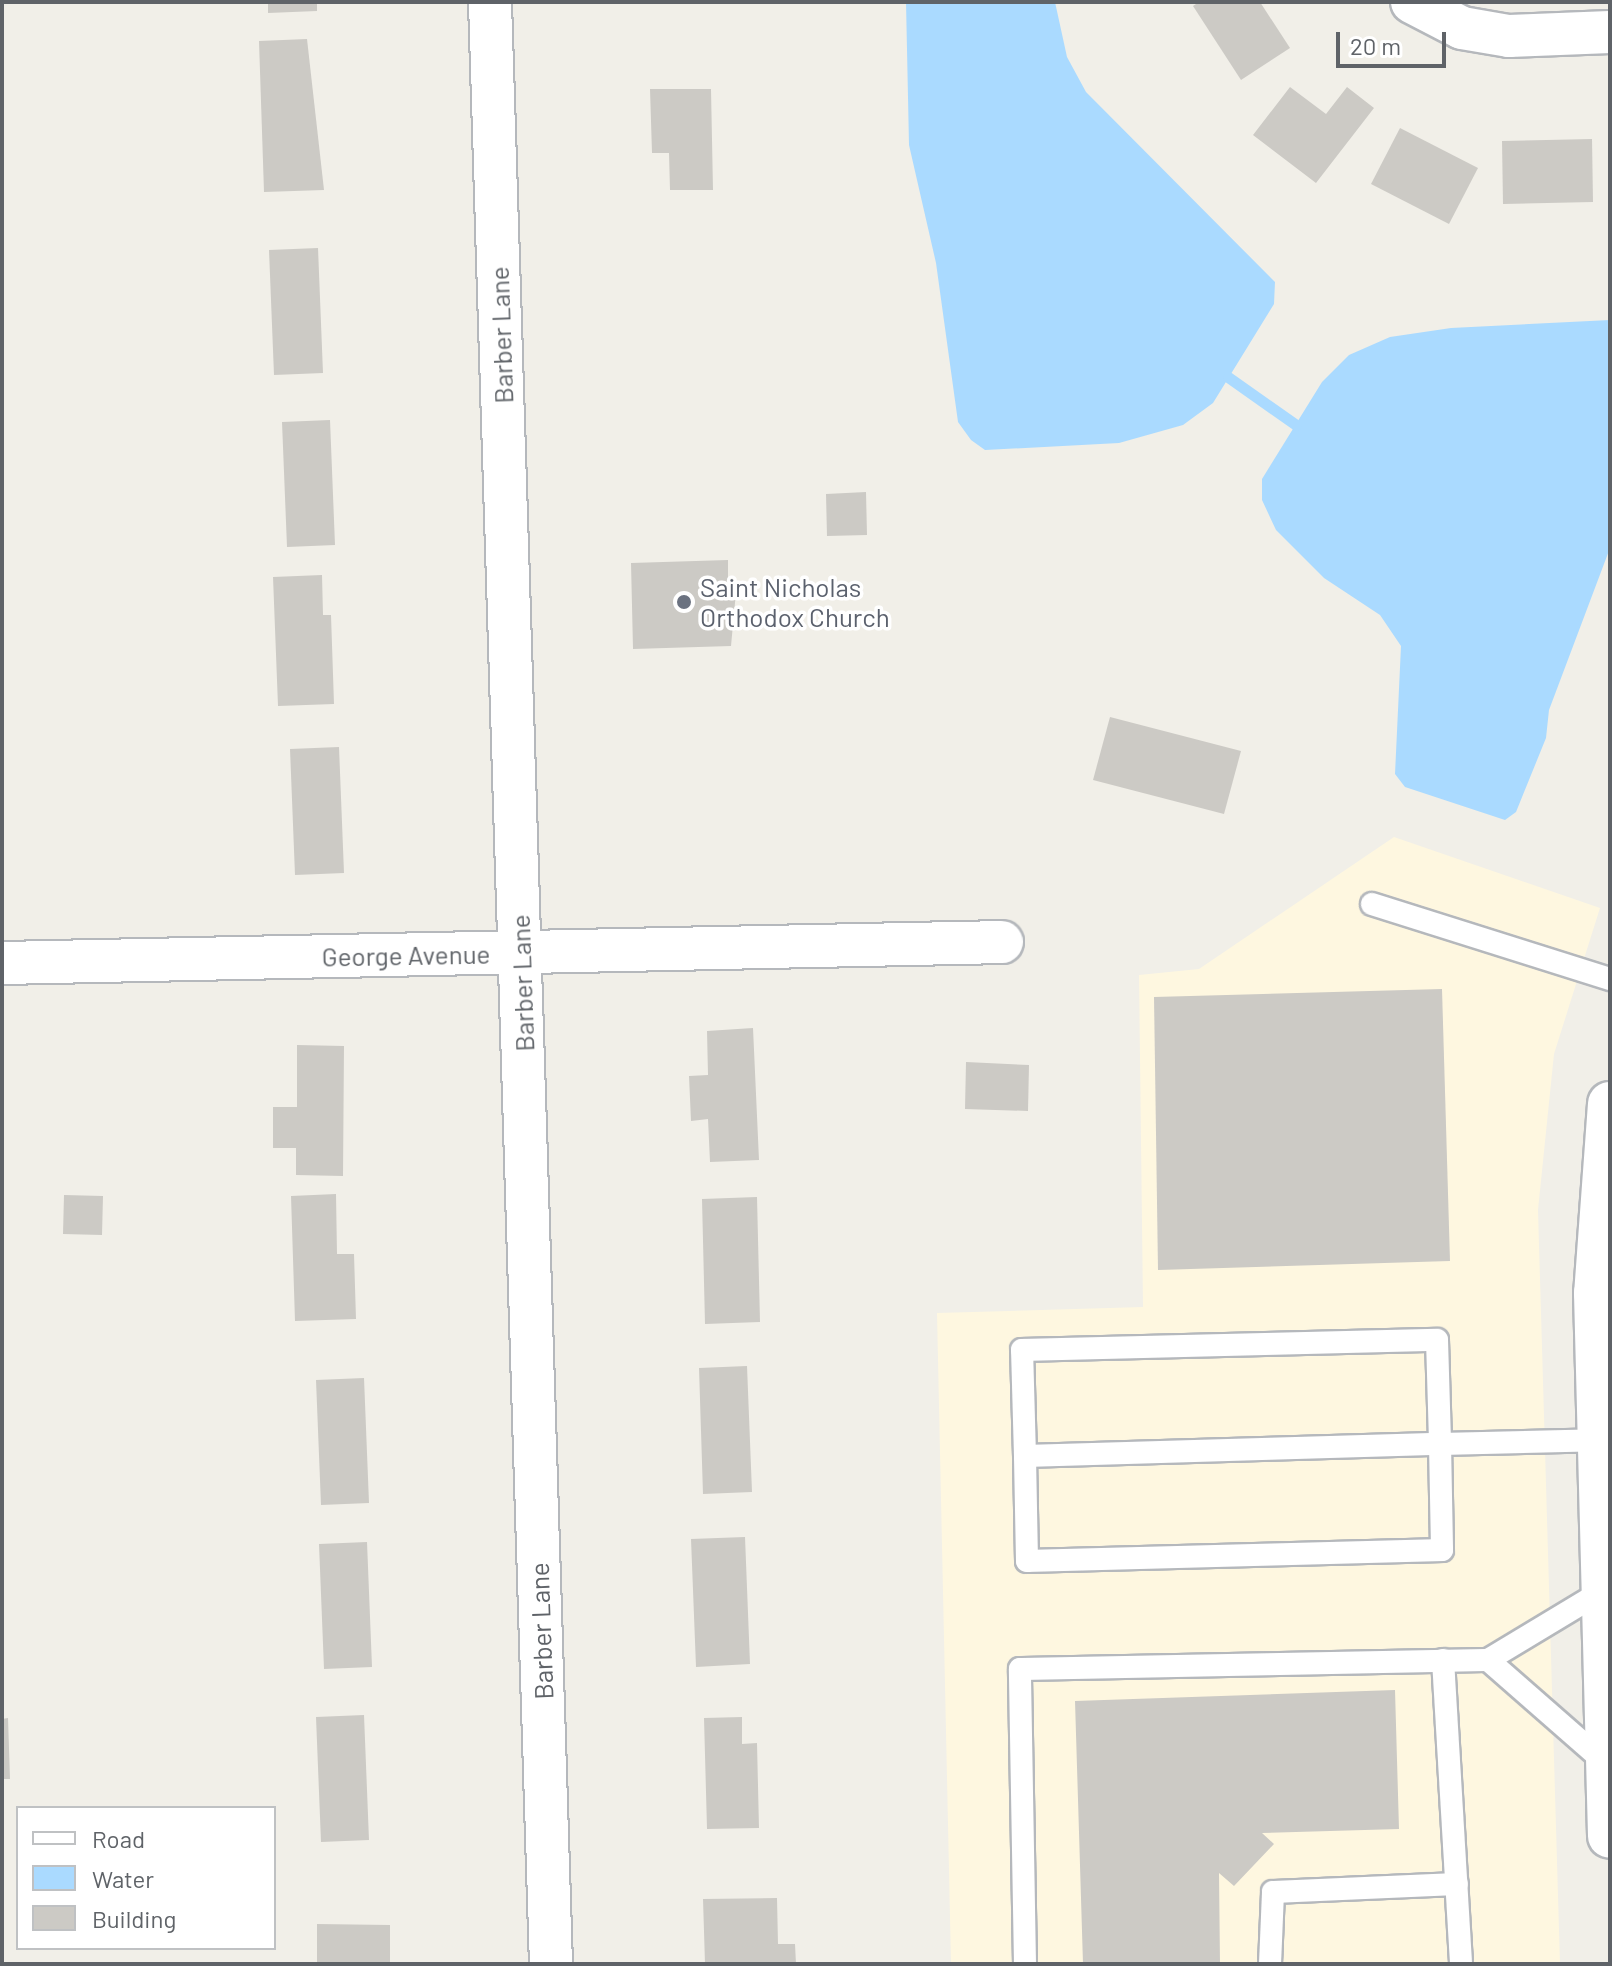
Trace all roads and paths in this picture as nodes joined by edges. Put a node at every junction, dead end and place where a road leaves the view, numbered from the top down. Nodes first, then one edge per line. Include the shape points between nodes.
1 (490, 2) edge
2 (1412, 2) edge
3 (1610, 32) edge
4 (1372, 904) dead end
5 (1002, 942) dead end
6 (521, 952) junction
7 (2, 963) edge
8 (1610, 979) edge
9 (1610, 1104) edge
10 (1605, 1440) edge
11 (1440, 1444) junction
12 (1025, 1456) junction
13 (1604, 1590) junction
14 (1443, 1660) junction
15 (1488, 1660) junction
16 (1608, 1765) junction
17 (1610, 1836) edge
18 (1457, 1884) junction
19 (551, 1964) edge
20 (1025, 1964) edge
21 (1270, 1964) edge
22 (1461, 1964) edge

1 - 6 street, Barber Lane
2 - 3 street via 1462,28 1509,36
4 - 8 lane
5 - 6 street, George Avenue
6 - 7 street, George Avenue
6 - 19 street, Barber Lane
9 - 10 street via 1598,1220
10 - 11 lane
10 - 13 street
11 - 12 lane
11 - 12 lane via 1437,1340 1022,1350
11 - 12 lane via 1442,1550 1027,1561
13 - 15 lane
13 - 16 street
14 - 15 lane
14 - 18 lane
14 - 20 lane via 1020,1669
15 - 16 lane
16 - 17 street
18 - 21 lane via 1273,1892
18 - 22 lane

